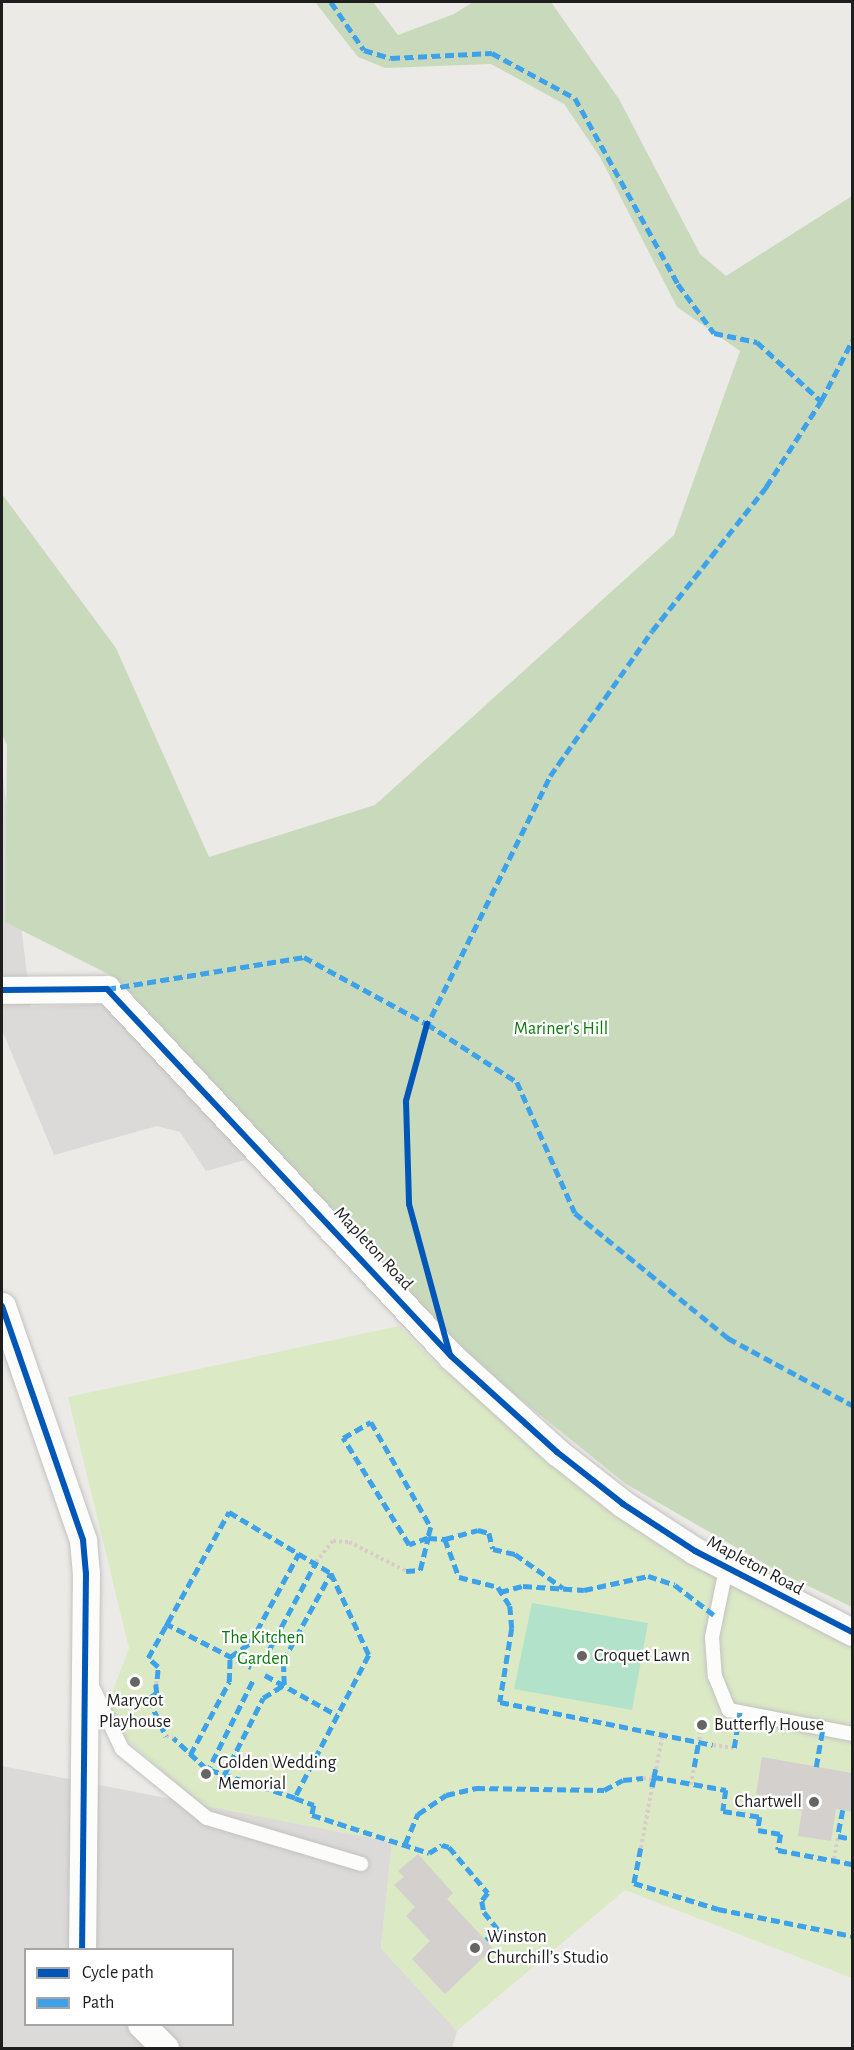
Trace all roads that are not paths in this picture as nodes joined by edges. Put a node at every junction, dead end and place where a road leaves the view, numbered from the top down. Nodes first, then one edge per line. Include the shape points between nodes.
1 (2, 990) edge
2 (2, 1306) edge
3 (726, 1569) junction
4 (852, 1632) edge
5 (84, 1670) junction
6 (852, 1734) edge
7 (361, 1864) dead end
8 (82, 1948) edge
9 (142, 2026) edge
10 (165, 2049) edge

1 - 3 street, Mapleton Road via 107,989 450,1356 597,1485
2 - 5 street via 83,1540
3 - 4 street, Mapleton Road
3 - 6 lane via 712,1637 715,1676 729,1710
5 - 7 lane via 122,1749 207,1818
5 - 8 street
9 - 10 street

